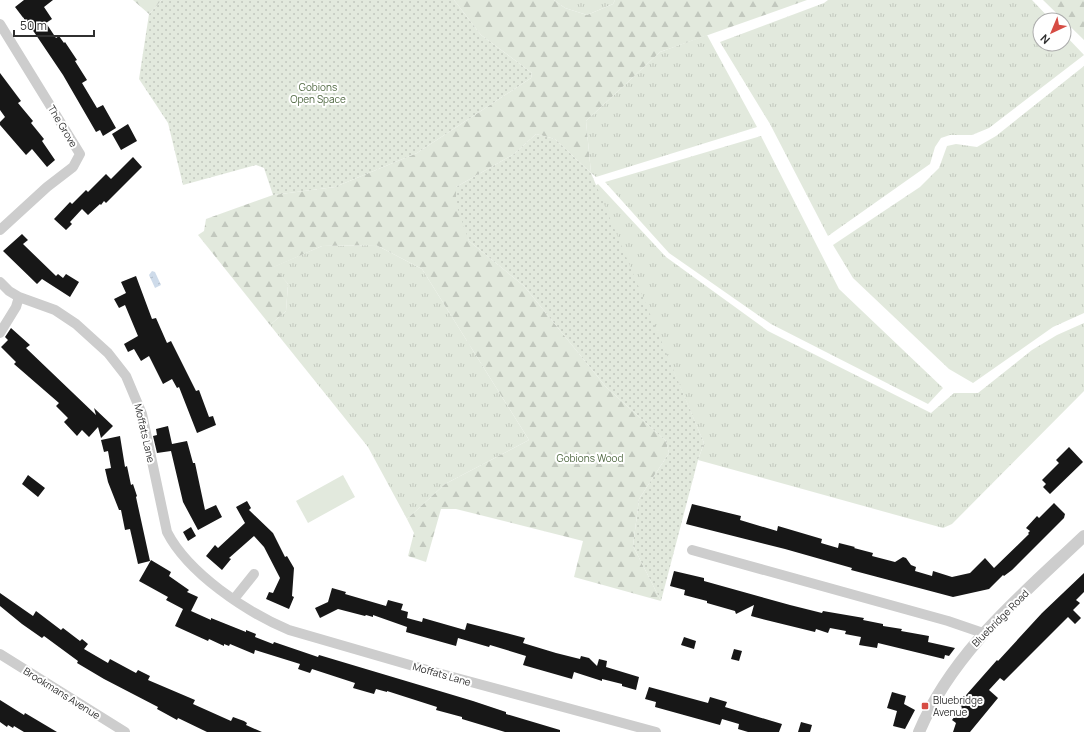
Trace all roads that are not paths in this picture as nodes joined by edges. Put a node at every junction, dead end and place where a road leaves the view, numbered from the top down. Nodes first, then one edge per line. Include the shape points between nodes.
1 (0, 24) edge
2 (0, 230) edge
3 (0, 282) edge
4 (19, 297) junction
5 (0, 333) edge
6 (1084, 536) edge
7 (692, 550) dead end
8 (254, 574) dead end
9 (234, 599) junction
10 (983, 632) junction
11 (0, 654) edge
12 (125, 732) edge
13 (656, 732) edge
14 (920, 732) edge

1 - 2 street, The Grove via 80,154 73,167
3 - 4 street, Moffats Lane
4 - 5 street via 16,307
4 - 9 street, Moffats Lane via 55,310 76,324 108,353 126,376 142,414 170,538 187,560
6 - 10 street, Bluebridge Road
7 - 10 street
8 - 9 street
9 - 13 street, Moffats Lane via 268,621 288,630
10 - 14 street, Bluebridge Road via 952,671
11 - 12 street, Brookmans Avenue

